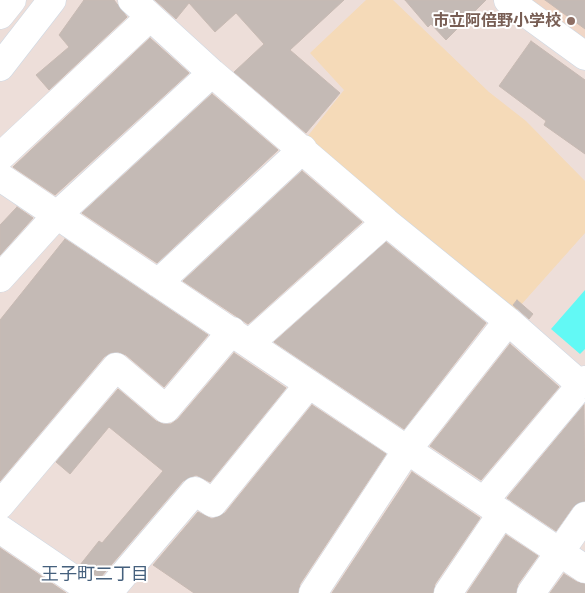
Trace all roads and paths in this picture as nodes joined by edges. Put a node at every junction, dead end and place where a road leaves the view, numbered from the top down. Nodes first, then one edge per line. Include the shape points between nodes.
1 (12, 0) edge
2 (52, 0) edge
3 (508, 0) edge
4 (141, 9) edge
5 (0, 15) edge
6 (585, 56) edge
7 (0, 67) edge
8 (212, 73) junction
9 (303, 150) junction
10 (0, 157) edge
11 (0, 177) edge
12 (56, 216) junction
13 (386, 222) junction
14 (0, 278) edge
15 (158, 283) junction
16 (508, 321) junction
17 (241, 337) junction
18 (583, 383) edge
19 (309, 384) junction
20 (406, 450) junction
21 (0, 505) edge
22 (493, 507) junction
23 (585, 516) edge
24 (0, 529) edge
25 (559, 552) junction
26 (585, 569) edge
27 (94, 593) edge
28 (108, 593) edge
29 (313, 593) edge
30 (448, 593) edge
31 (531, 593) edge

1 - 5 street
2 - 7 street
3 - 6 street
4 - 8 street
4 - 10 street
8 - 9 street
8 - 12 street
9 - 13 street
9 - 15 street
11 - 12 street
12 - 14 street
12 - 15 street
13 - 16 street
13 - 17 street
15 - 17 street
16 - 18 street
16 - 20 street
17 - 19 street
17 - 21 street via 166,409 116,367
18 - 22 street
19 - 20 street
19 - 28 street via 213,503 195,491
20 - 22 street
20 - 29 street
22 - 25 street
22 - 30 street
23 - 25 street
24 - 27 street
25 - 26 street
25 - 31 street

